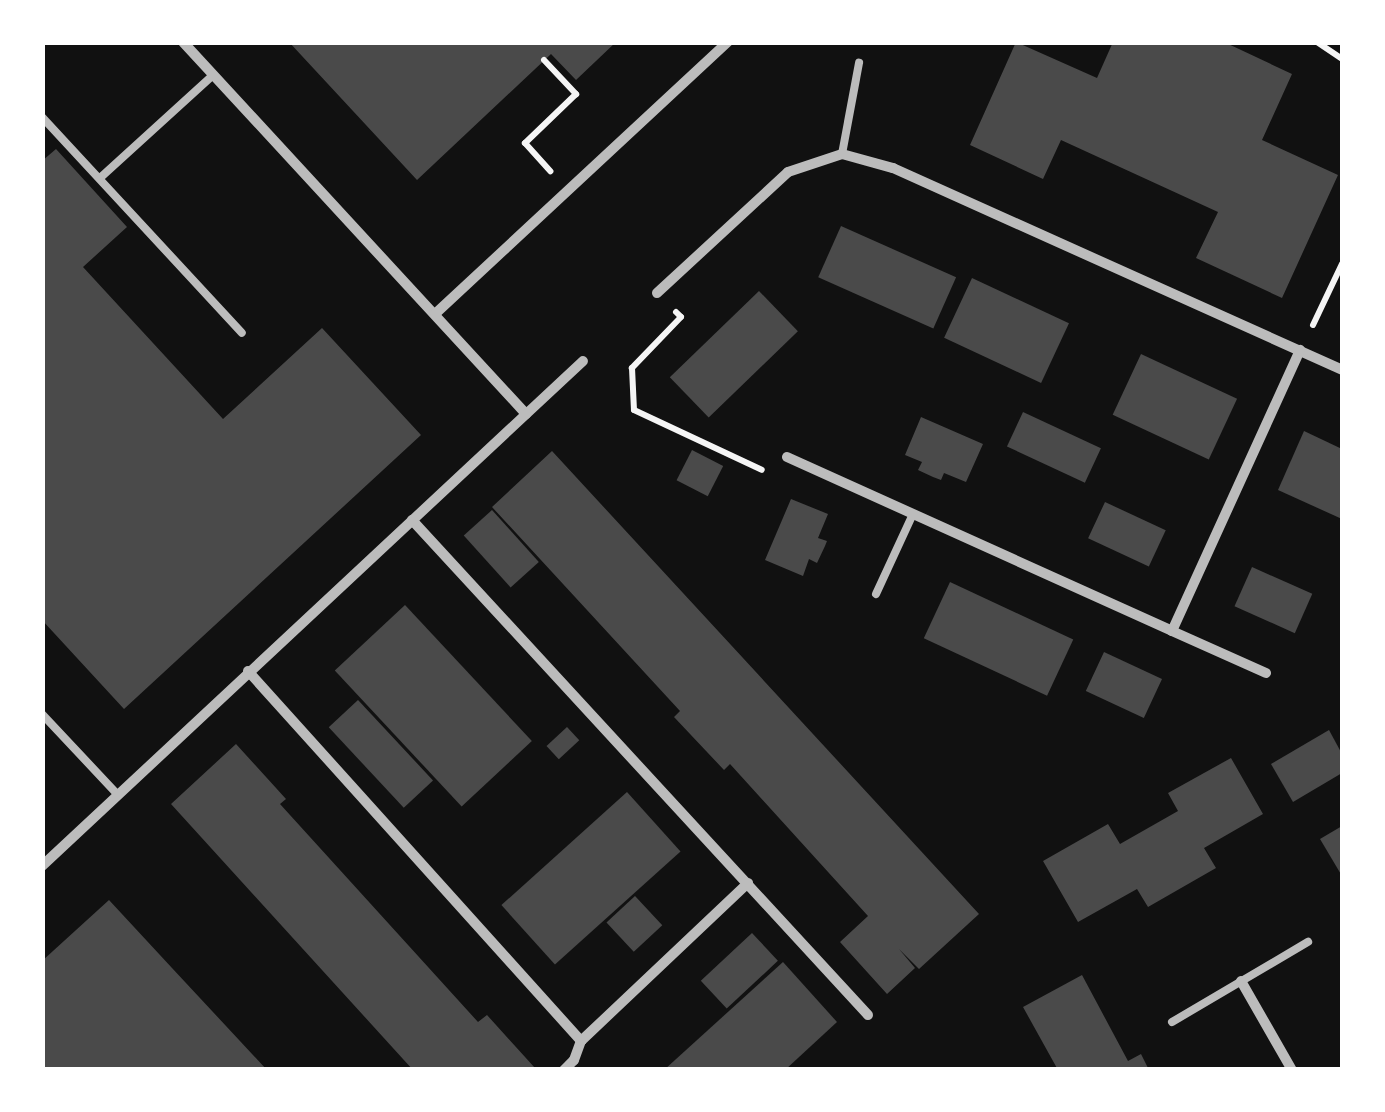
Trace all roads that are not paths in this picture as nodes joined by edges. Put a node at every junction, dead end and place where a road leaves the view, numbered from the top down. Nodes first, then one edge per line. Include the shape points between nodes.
1 (184, 42) edge
2 (728, 42) edge
3 (859, 63) dead end
4 (213, 75) junction
5 (42, 117) edge
6 (842, 154) junction
7 (100, 178) junction
8 (658, 293) dead end
9 (435, 314) junction
10 (242, 333) dead end
11 (1300, 350) junction
12 (582, 362) dead end
13 (1342, 370) edge
14 (526, 414) junction
15 (787, 457) road end
16 (913, 514) junction
17 (412, 520) junction
18 (876, 594) dead end
19 (1172, 631) junction
20 (248, 672) junction
21 (1266, 674) dead end
22 (42, 714) edge
23 (117, 794) junction
24 (42, 866) edge
25 (748, 884) junction
26 (1308, 942) dead end
27 (1240, 981) junction
28 (868, 1015) dead end
29 (1172, 1022) dead end
30 (582, 1042) junction
31 (564, 1070) edge
32 (1292, 1070) edge

1 - 4 street
2 - 9 street
3 - 6 lane
4 - 7 lane
4 - 9 street
5 - 7 lane
6 - 8 street via 788,172
6 - 11 street via 893,168
7 - 10 lane
9 - 14 street
11 - 13 street
11 - 19 street
12 - 14 street
14 - 17 street
15 - 16 street
16 - 18 lane
16 - 19 street
17 - 20 street
17 - 25 street
19 - 21 street
20 - 23 street
20 - 30 street
22 - 23 lane
23 - 24 street
25 - 28 street
25 - 30 street
26 - 27 lane
27 - 29 lane
27 - 32 street
30 - 31 street

